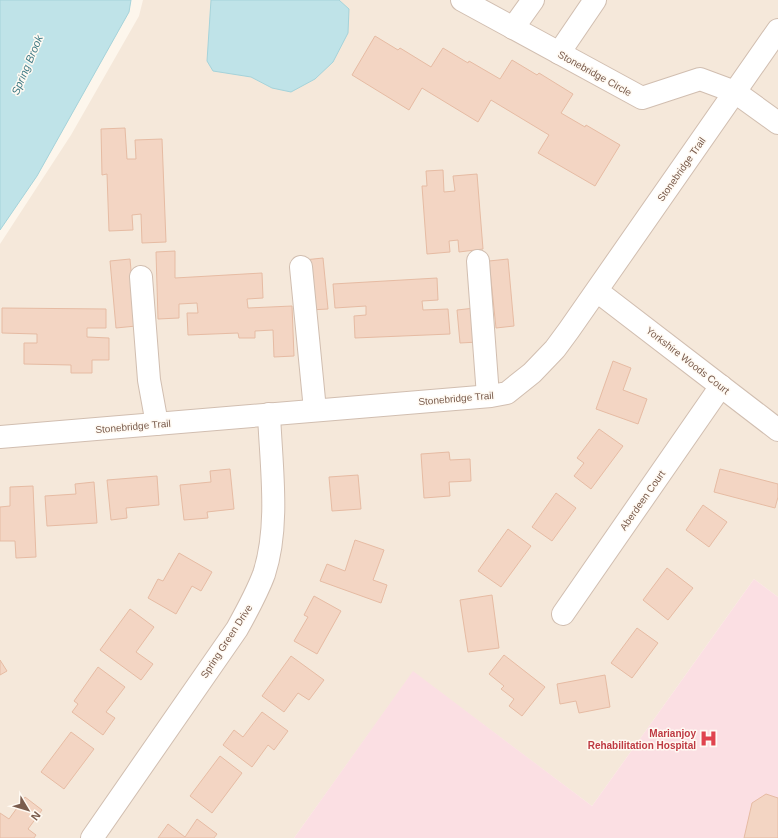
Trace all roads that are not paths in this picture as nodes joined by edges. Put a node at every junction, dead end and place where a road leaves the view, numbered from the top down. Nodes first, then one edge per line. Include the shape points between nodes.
1 (464, 0) edge
2 (533, 0) edge
3 (595, 0) edge
4 (514, 28) junction
5 (778, 30) edge
6 (559, 53) junction
7 (734, 92) junction
8 (778, 123) edge
9 (478, 261) dead end
10 (301, 267) dead end
11 (141, 277) dead end
12 (597, 291) junction
13 (721, 386) junction
14 (488, 396) junction
15 (315, 410) junction
16 (270, 414) junction
17 (157, 424) junction
18 (778, 430) edge
19 (0, 437) edge
20 (563, 614) dead end
21 (92, 838) edge

1 - 4 street, Stonebridge Circle
2 - 4 street
3 - 6 street
4 - 6 street, Stonebridge Circle
5 - 7 street, Stonebridge Trail
6 - 7 street, Stonebridge Circle via 642,98 700,79
7 - 8 street, Stonebridge Circle
7 - 12 street, Stonebridge Trail
9 - 14 street
10 - 15 street
11 - 17 street via 149,380
12 - 13 street, Yorkshire Woods Court
12 - 14 street, Stonebridge Trail via 555,349 532,373 507,393
13 - 18 street, Yorkshire Woods Court
13 - 20 street, Aberdeen Court
14 - 15 street, Stonebridge Trail
15 - 16 street, Stonebridge Trail
16 - 17 street, Stonebridge Trail
16 - 21 street, Spring Green Drive via 273,511 264,574 237,629
17 - 19 street, Stonebridge Trail

